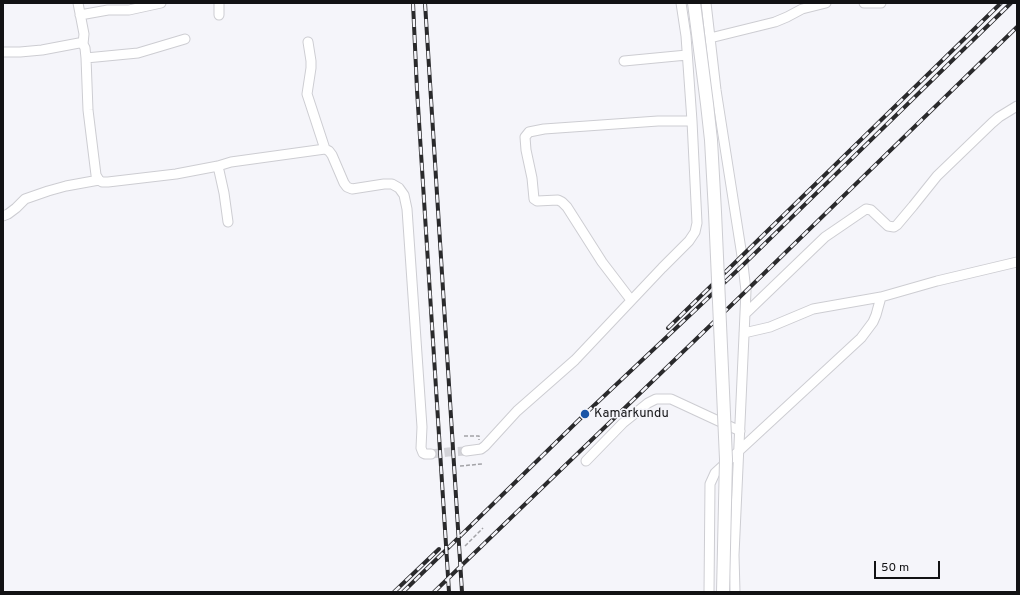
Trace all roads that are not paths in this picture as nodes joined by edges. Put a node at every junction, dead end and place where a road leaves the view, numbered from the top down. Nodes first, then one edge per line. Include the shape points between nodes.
1 (78, 3) edge
2 (161, 3) edge
3 (220, 3) edge
4 (681, 3) edge
5 (694, 3) edge
6 (706, 3) edge
7 (826, 3) edge
8 (864, 3) edge
9 (881, 3) edge
10 (80, 15) junction
11 (219, 15) dead end
12 (710, 38) junction
13 (185, 39) dead end
14 (308, 42) dead end
15 (83, 44) junction
16 (3, 52) edge
17 (687, 55) junction
18 (86, 58) junction
19 (624, 61) dead end
20 (1017, 106) edge
21 (692, 121) junction
22 (325, 149) junction
23 (218, 166) junction
24 (99, 180) junction
25 (3, 216) edge
26 (228, 222) dead end
27 (1017, 262) edge
28 (881, 297) junction
29 (631, 300) junction
30 (745, 314) junction
31 (744, 333) junction
32 (740, 431) junction
33 (466, 451) tunnel mouth
34 (739, 451) junction
35 (431, 454) dead end
36 (586, 461) dead end
37 (709, 592) edge
38 (723, 592) edge
39 (735, 592) edge

1 - 10 street
2 - 10 street via 129,10 108,10
3 - 11 street
4 - 17 street
5 - 38 main road, bridge via 711,140 715,220 726,459
6 - 12 street
7 - 12 street via 802,9 774,22
8 - 9 street
10 - 15 street via 84,34
12 - 30 street via 743,265
13 - 18 street via 138,53
14 - 22 street via 311,68 307,94
15 - 16 street
15 - 18 street
17 - 19 street
17 - 21 street
18 - 24 street via 88,110 96,175
20 - 30 street via 992,123 937,176 897,225 888,226 871,210 866,209 826,237
21 - 29 street via 697,223 695,232
21 - 29 street via 544,129 530,132 525,137 534,199 537,202 558,200 567,207 602,262
22 - 23 street
22 - 35 street via 332,155 347,187 352,189 392,184 404,195 422,419 421,448 423,453
23 - 24 street via 108,182
23 - 26 street
24 - 25 street via 66,186 25,199
27 - 28 street
28 - 31 street via 813,309
28 - 34 street via 873,322 861,338
29 - 33 street via 575,360 517,411 485,446
30 - 31 street
31 - 32 street
32 - 34 street
32 - 36 street via 671,400 656,399 623,424
34 - 37 street via 715,473 710,484
34 - 39 street via 734,555

